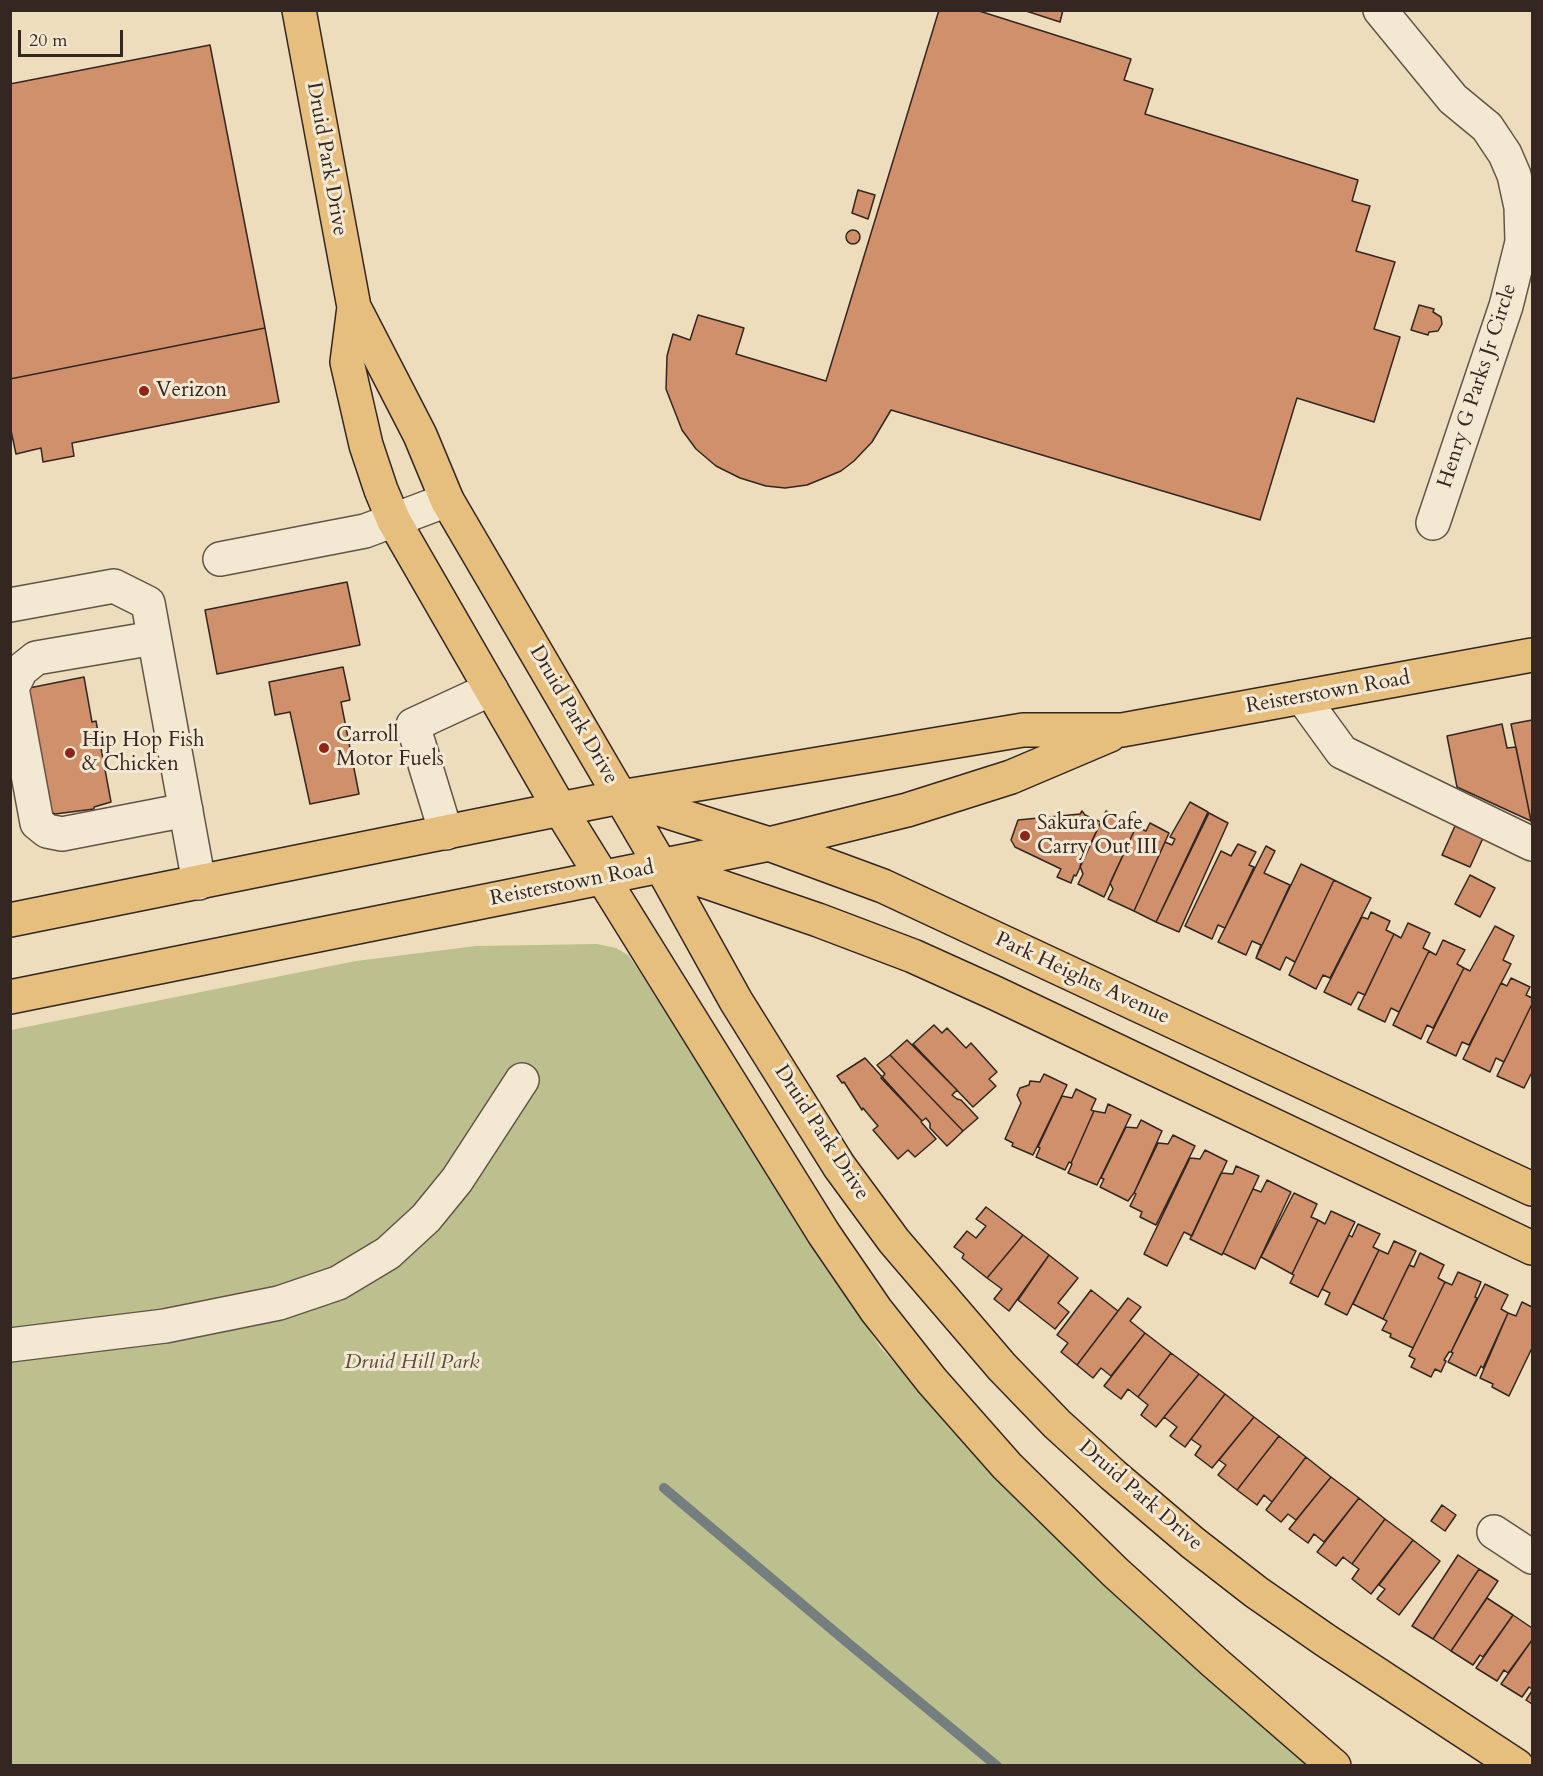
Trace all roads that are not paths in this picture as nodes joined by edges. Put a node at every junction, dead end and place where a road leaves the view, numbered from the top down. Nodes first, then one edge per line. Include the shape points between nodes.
1 (299, 10) edge
2 (1380, 10) edge
3 (354, 307) junction
4 (447, 500) junction
5 (394, 521) junction
6 (1433, 523) dead end
7 (220, 559) dead end
8 (10, 605) edge
9 (154, 638) junction
10 (1533, 655) edge
11 (491, 689) junction
12 (1302, 697) junction
13 (1122, 730) junction
14 (620, 797) junction
15 (560, 809) junction
16 (186, 810) junction
17 (446, 832) junction
18 (769, 844) junction
19 (1533, 844) edge
20 (661, 866) junction
21 (603, 878) junction
22 (200, 883) junction
23 (10, 920) edge
24 (10, 997) edge
25 (522, 1080) dead end
26 (1533, 1190) edge
27 (1533, 1248) edge
28 (10, 1345) edge
29 (1494, 1532) dead end
30 (1533, 1557) edge
31 (1334, 1766) edge
32 (1517, 1766) edge

1 - 3 main road, Druid Park Drive
2 - 6 street, Henry G Parks Jr Circle via 1453,99 1487,127 1514,175 1521,207 1522,242 1506,306
3 - 4 main road, Druid Park Drive via 420,435
3 - 5 main road, Druid Park Drive via 347,362 366,445
4 - 5 street
4 - 14 main road, Druid Park Drive
5 - 7 street via 361,532
5 - 11 main road, Druid Park Drive
8 - 9 street via 114,586 148,603
9 - 16 street
9 - 16 street via 36,658 21,670 12,688 37,823 47,831 62,834
10 - 12 main road, Reisterstown Road
11 - 15 main road, Druid Park Drive
11 - 17 street via 413,725
12 - 13 main road, Reisterstown Road
12 - 19 street via 1342,752
13 - 14 main road, Reisterstown Road via 1023,730
13 - 18 main road, Reisterstown Road via 990,784 907,810
14 - 15 main road, Reisterstown Road
14 - 18 main road, Park Heights Avenue
14 - 20 main road, Druid Park Drive
15 - 17 main road, Reisterstown Road
15 - 21 main road, Druid Park Drive
16 - 22 street
17 - 22 main road, Reisterstown Road
18 - 20 main road, Reisterstown Road
18 - 26 main road, Park Heights Avenue via 887,888
20 - 21 main road, Reisterstown Road
20 - 27 main road via 913,956
20 - 32 main road, Druid Park Drive via 736,1001 839,1166 894,1241 1010,1375 1113,1474 1256,1592
21 - 24 main road, Reisterstown Road
21 - 31 main road, Druid Park Drive via 824,1234 876,1310 932,1381 1007,1466 1115,1572
22 - 23 main road, Reisterstown Road
25 - 28 street via 457,1180 426,1218 388,1253 338,1282 279,1303 165,1326
29 - 30 street

